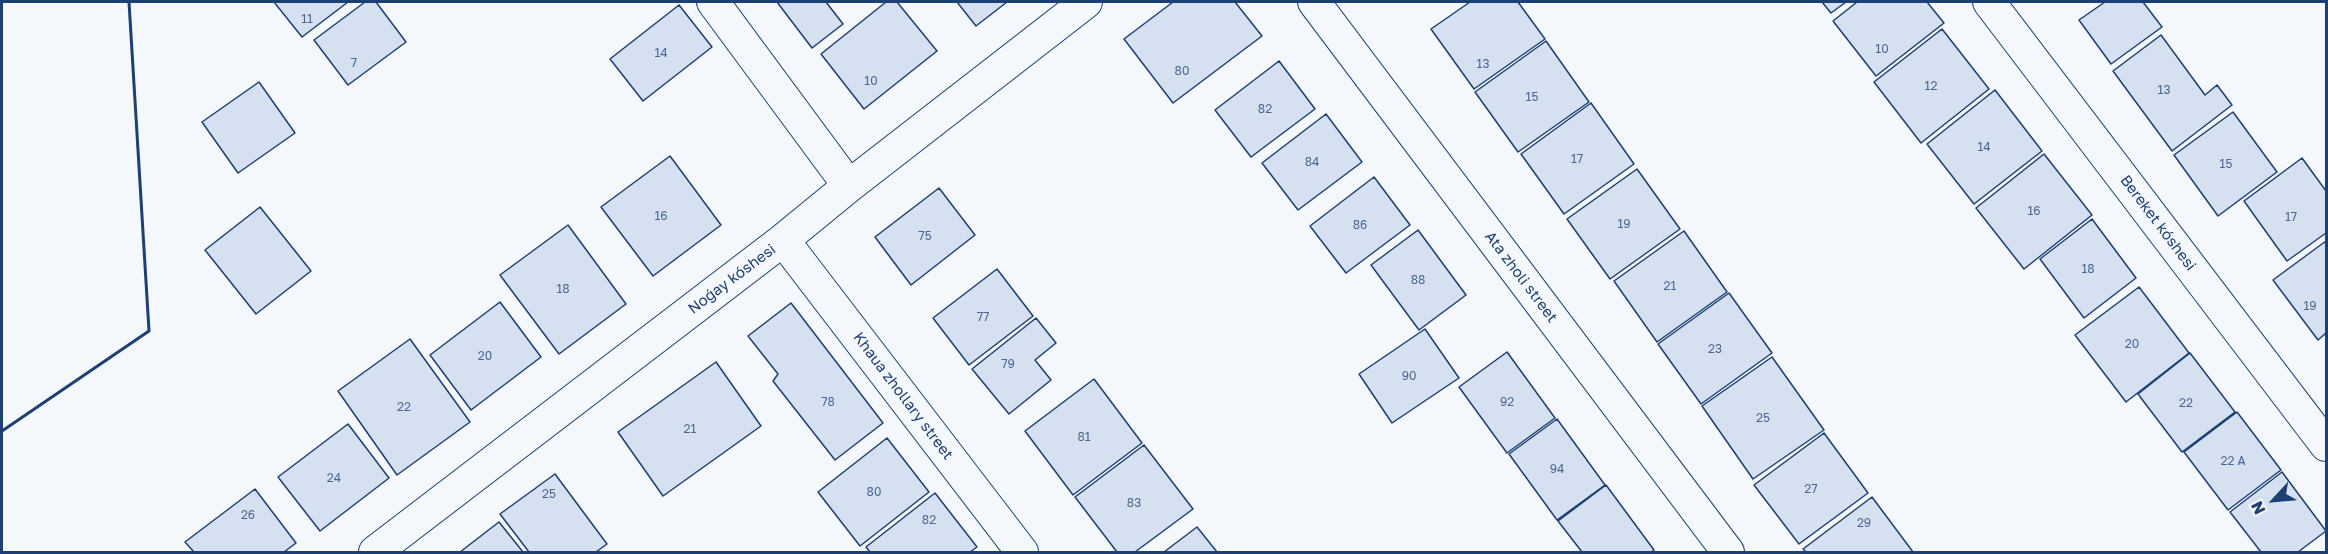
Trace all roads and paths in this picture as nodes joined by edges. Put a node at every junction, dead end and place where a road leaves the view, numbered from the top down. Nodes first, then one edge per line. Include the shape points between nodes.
1 (713, 2) edge
2 (1086, 2) edge
3 (1314, 2) edge
4 (1989, 2) edge
5 (849, 186) junction
6 (783, 240) junction
7 (2326, 445) edge
8 (375, 552) edge
9 (1022, 552) edge
10 (1728, 552) edge

1 - 5 street
2 - 5 street, Noǵay kóshesi
3 - 10 street, Ata zholi street
4 - 7 street, Bereket kóshesi
5 - 6 street, Noǵay kóshesi
6 - 8 street, Noǵay kóshesi
6 - 9 street, Khaua zhollary street

